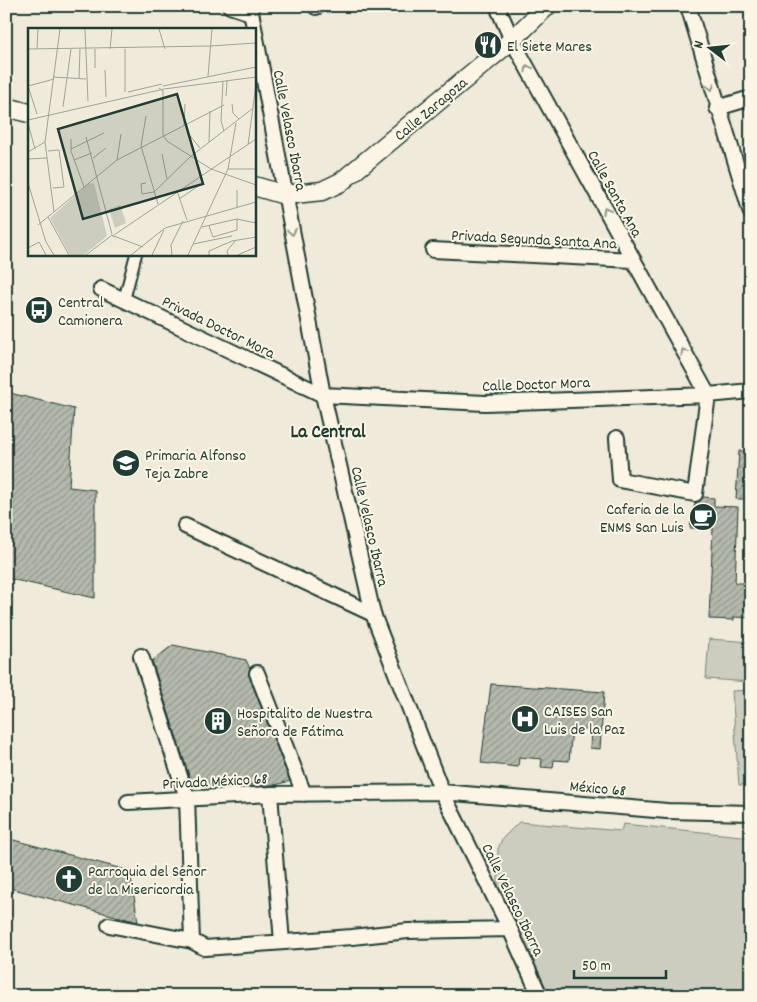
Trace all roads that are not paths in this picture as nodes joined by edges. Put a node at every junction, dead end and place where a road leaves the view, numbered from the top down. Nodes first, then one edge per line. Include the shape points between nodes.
1 (230, 6) edge
2 (498, 6) edge
3 (547, 6) edge
4 (688, 6) edge
5 (251, 10) edge
6 (254, 28) edge
7 (255, 32) edge
8 (512, 40) junction
9 (751, 98) edge
10 (6, 107) edge
11 (717, 108) junction
12 (28, 113) edge
13 (6, 116) edge
14 (28, 122) edge
15 (255, 176) edge
16 (255, 186) edge
17 (284, 189) junction
18 (751, 213) edge
19 (433, 250) dead end
20 (136, 255) edge
21 (633, 260) junction
22 (101, 289) dead end
23 (124, 300) junction
24 (751, 392) edge
25 (323, 395) junction
26 (708, 395) junction
27 (617, 438) dead end
28 (186, 526) dead end
29 (373, 614) junction
30 (141, 656) dead end
31 (257, 672) dead end
32 (442, 792) junction
33 (270, 794) junction
34 (304, 794) junction
35 (187, 798) junction
36 (128, 802) dead end
37 (751, 813) edge
38 (109, 925) dead end
39 (510, 929) junction
40 (192, 941) junction
41 (282, 942) junction
42 (540, 996) edge

1 - 5 street
2 - 8 street, Calle Santa Ana
3 - 8 street, Calle Zaragoza
4 -> 11 street
5 - 6 street, Calle Velasco Ibarra
7 - 17 street, Calle Velasco Ibarra
8 - 17 street, Calle Zaragoza via 341,182 322,191
21 -> 8 street, Calle Santa Ana
9 - 11 street
10 - 12 street
11 - 18 street
13 - 14 street
15 - 17 street, Calle Zaragoza
16 - 17 street, Calle Zaragoza
17 -> 25 street, Calle Velasco Ibarra
19 - 21 street, Privada Segunda Santa Ana
20 - 23 street
26 -> 21 street, Calle Santa Ana
22 - 23 street, Privada Doctor Mora
23 - 25 street, Privada Doctor Mora
24 - 26 street, Calle Doctor Mora
25 - 26 street, Calle Doctor Mora via 484,403
25 - 29 street, Calle Velasco Ibarra
26 - 27 street via 696,494 620,480
28 - 29 street
29 - 32 street, Calle Velasco Ibarra
30 - 35 street
31 - 34 street
32 - 34 street, Privada México 68
32 - 37 street, México 68 via 667,811
32 - 39 street, Calle Velasco Ibarra
33 - 34 street, Privada México 68
33 - 35 street, Privada México 68
33 - 41 street
35 - 36 street, Privada México 68
35 - 40 street
38 - 40 street
39 - 41 street via 408,931
39 - 42 street, Calle Velasco Ibarra
40 - 41 street via 205,948

